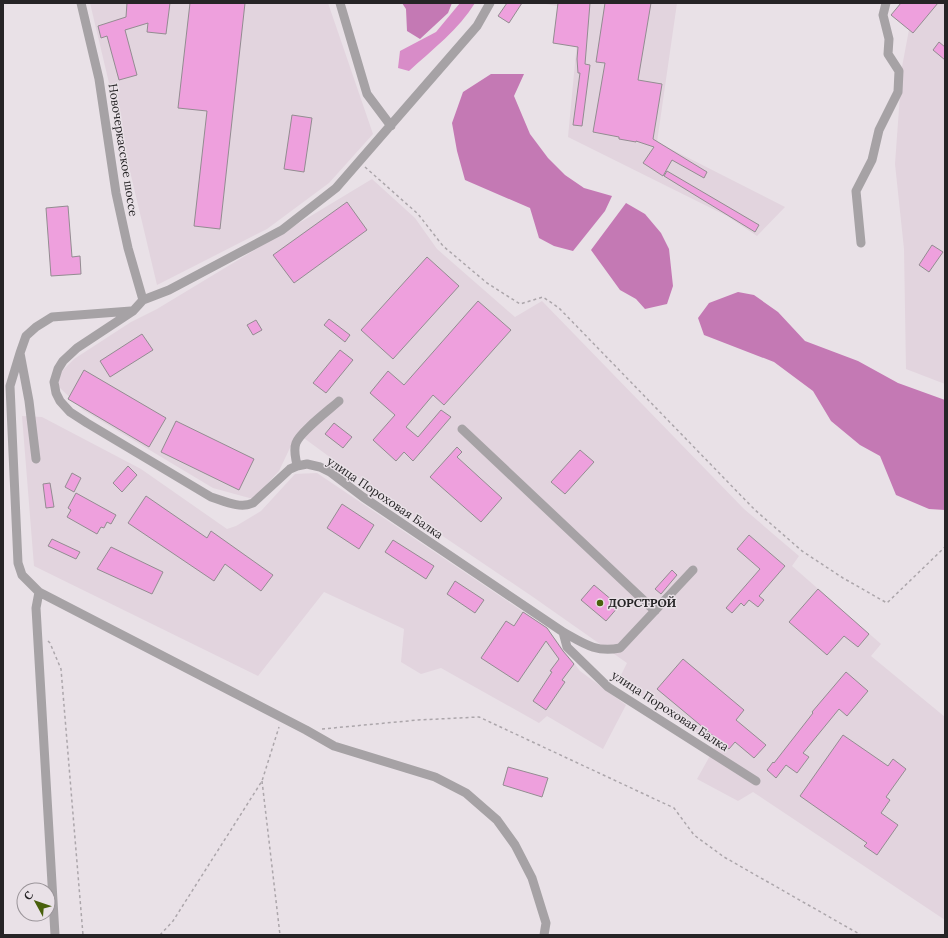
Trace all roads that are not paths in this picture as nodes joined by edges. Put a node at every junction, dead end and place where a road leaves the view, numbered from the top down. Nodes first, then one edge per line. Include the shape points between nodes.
1 (81, 3) edge
2 (340, 3) edge
3 (490, 3) edge
4 (886, 3) edge
5 (391, 126) junction
6 (861, 243) dead end
7 (143, 300) junction
8 (133, 311) junction
9 (20, 353) junction
10 (339, 401) dead end
11 (462, 429) dead end
12 (36, 460) dead end
13 (297, 466) junction
14 (693, 570) dead end
15 (40, 592) junction
16 (656, 611) junction
17 (563, 632) junction
18 (756, 781) dead end
19 (55, 935) edge
20 (544, 935) edge

1 - 7 street, Новочеркасское шоссе via 99,78 116,193
2 - 5 street via 367,94
3 - 5 street via 477,26
4 - 6 street via 883,15 889,39 888,54 898,71 898,92 879,130 872,160 856,191
5 - 7 street via 336,188 282,230 169,290
7 - 8 street
8 - 9 street via 52,318 26,336
8 - 13 street via 77,348 58,369 54,382 56,393 70,412 211,497 232,504 248,505 290,469
9 - 12 street
9 - 15 street via 10,386 18,563 22,575
10 - 13 street via 296,442 294,451
11 - 16 street
13 - 17 street, улица Пороховая Балка via 307,464 330,472
14 - 16 street
15 - 19 street via 36,608 37,632
15 - 20 street via 334,746 435,777 466,793 497,820 515,845 532,878 546,923
16 - 17 street via 620,648 608,651 590,647
17 - 18 street, улица Пороховая Балка via 567,647 608,687

